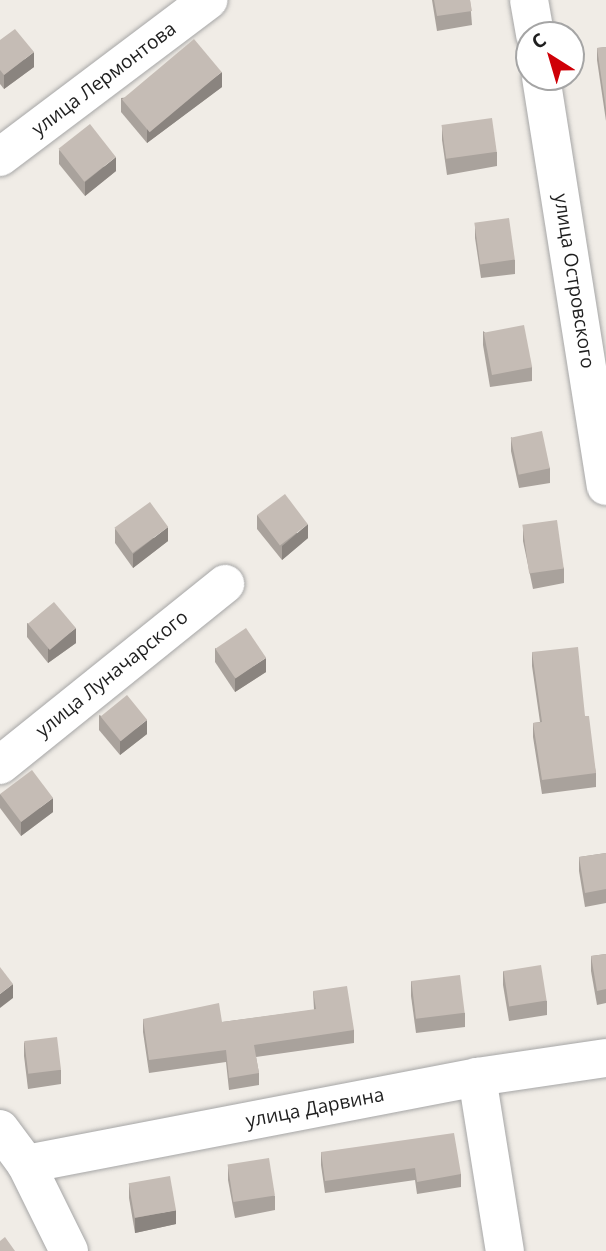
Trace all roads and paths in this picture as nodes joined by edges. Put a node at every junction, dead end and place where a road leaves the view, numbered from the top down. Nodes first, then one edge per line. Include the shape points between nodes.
1 (208, 0) edge
2 (529, 0) edge
3 (533, 21) edge
4 (543, 91) edge
5 (0, 157) edge
6 (606, 486) edge
7 (225, 584) dead end
8 (0, 765) edge
9 (606, 1058) edge
10 (477, 1077) junction
11 (0, 1129) edge
12 (26, 1164) junction
13 (69, 1251) edge
14 (505, 1251) edge

1 - 5 street, улица Лермонтова
2 - 3 street
4 - 6 street, улица Островского
7 - 8 street, улица Луначарского
9 - 10 street, улица Дарвина
10 - 12 street, улица Дарвина
10 - 14 street
11 - 12 street
12 - 13 street

